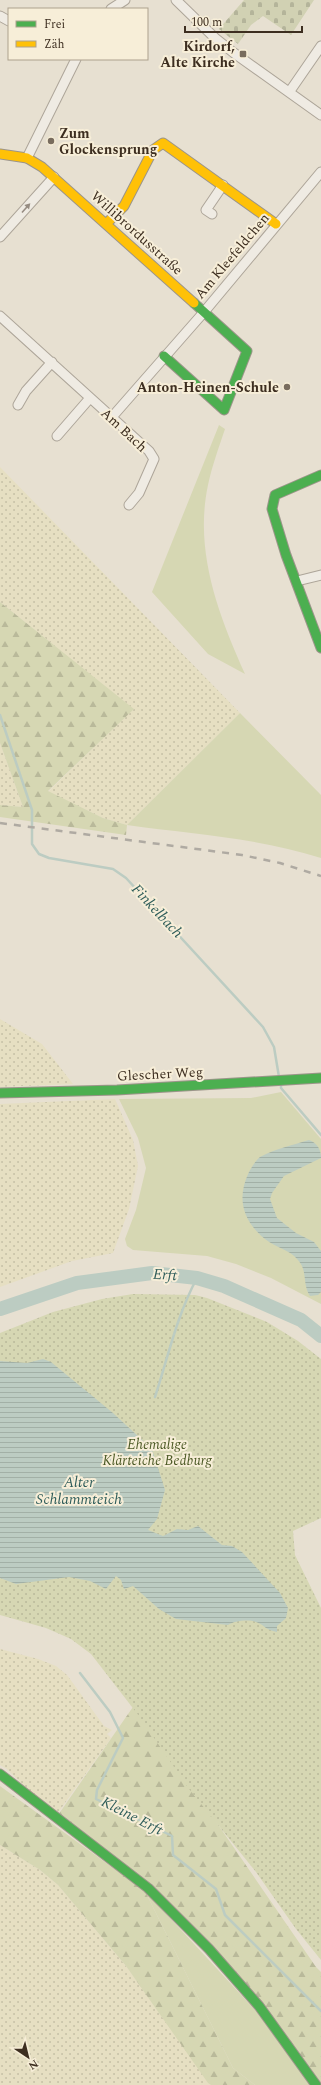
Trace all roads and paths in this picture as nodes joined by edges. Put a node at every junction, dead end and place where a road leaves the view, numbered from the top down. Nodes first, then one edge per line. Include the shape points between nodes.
1 (125, 0) edge
2 (176, 0) edge
3 (113, 8) edge
4 (321, 46) edge
5 (76, 60) edge
6 (290, 91) junction
7 (321, 115) edge
8 (0, 154) edge
9 (27, 158) junction
10 (321, 172) edge
11 (54, 177) junction
12 (223, 185) junction
13 (206, 210) dead end
14 (106, 224) junction
15 (276, 224) junction
16 (0, 236) edge
17 (204, 312) junction
18 (0, 316) edge
19 (164, 356) junction
20 (52, 362) junction
21 (90, 398) junction
22 (18, 406) dead end
23 (112, 417) junction
24 (56, 436) dead end
25 (321, 475) edge
26 (129, 505) dead end
27 (321, 575) edge
28 (297, 581) junction
29 (321, 648) edge
30 (321, 1078) edge
31 (0, 1093) edge
32 (0, 1774) edge
33 (316, 2085) edge

1 - 3 street
2 - 6 street via 215,38
4 - 6 street
5 - 9 street
6 - 7 street
8 - 9 street, Willibrordusstraße
9 - 11 street, Willibrordusstraße
10 - 15 street, Am Kleefeldchen
11 - 14 street, Willibrordusstraße
16 -> 11 street
12 - 13 street
12 - 14 street via 163,143 152,150 124,206
12 - 15 street
14 - 17 street, Willibrordusstraße
15 - 17 street, Am Kleefeldchen
17 - 19 street, Am Kleefeldchen
17 - 19 street, Willibrordusstraße via 247,351 224,410
18 - 20 street, Am Bach
19 - 23 street, Am Kleefeldchen
20 - 21 street, Am Bach
20 - 22 street via 26,390
21 - 23 street, Am Bach
21 - 24 street, Am Bach
23 - 26 street, Am Bach via 149,451 154,459 139,493
25 - 28 street via 275,495 272,509
27 - 28 street
28 - 29 street
30 - 31 street, Glescher Weg via 116,1090
32 - 33 street via 153,1894 209,1949 259,2006

